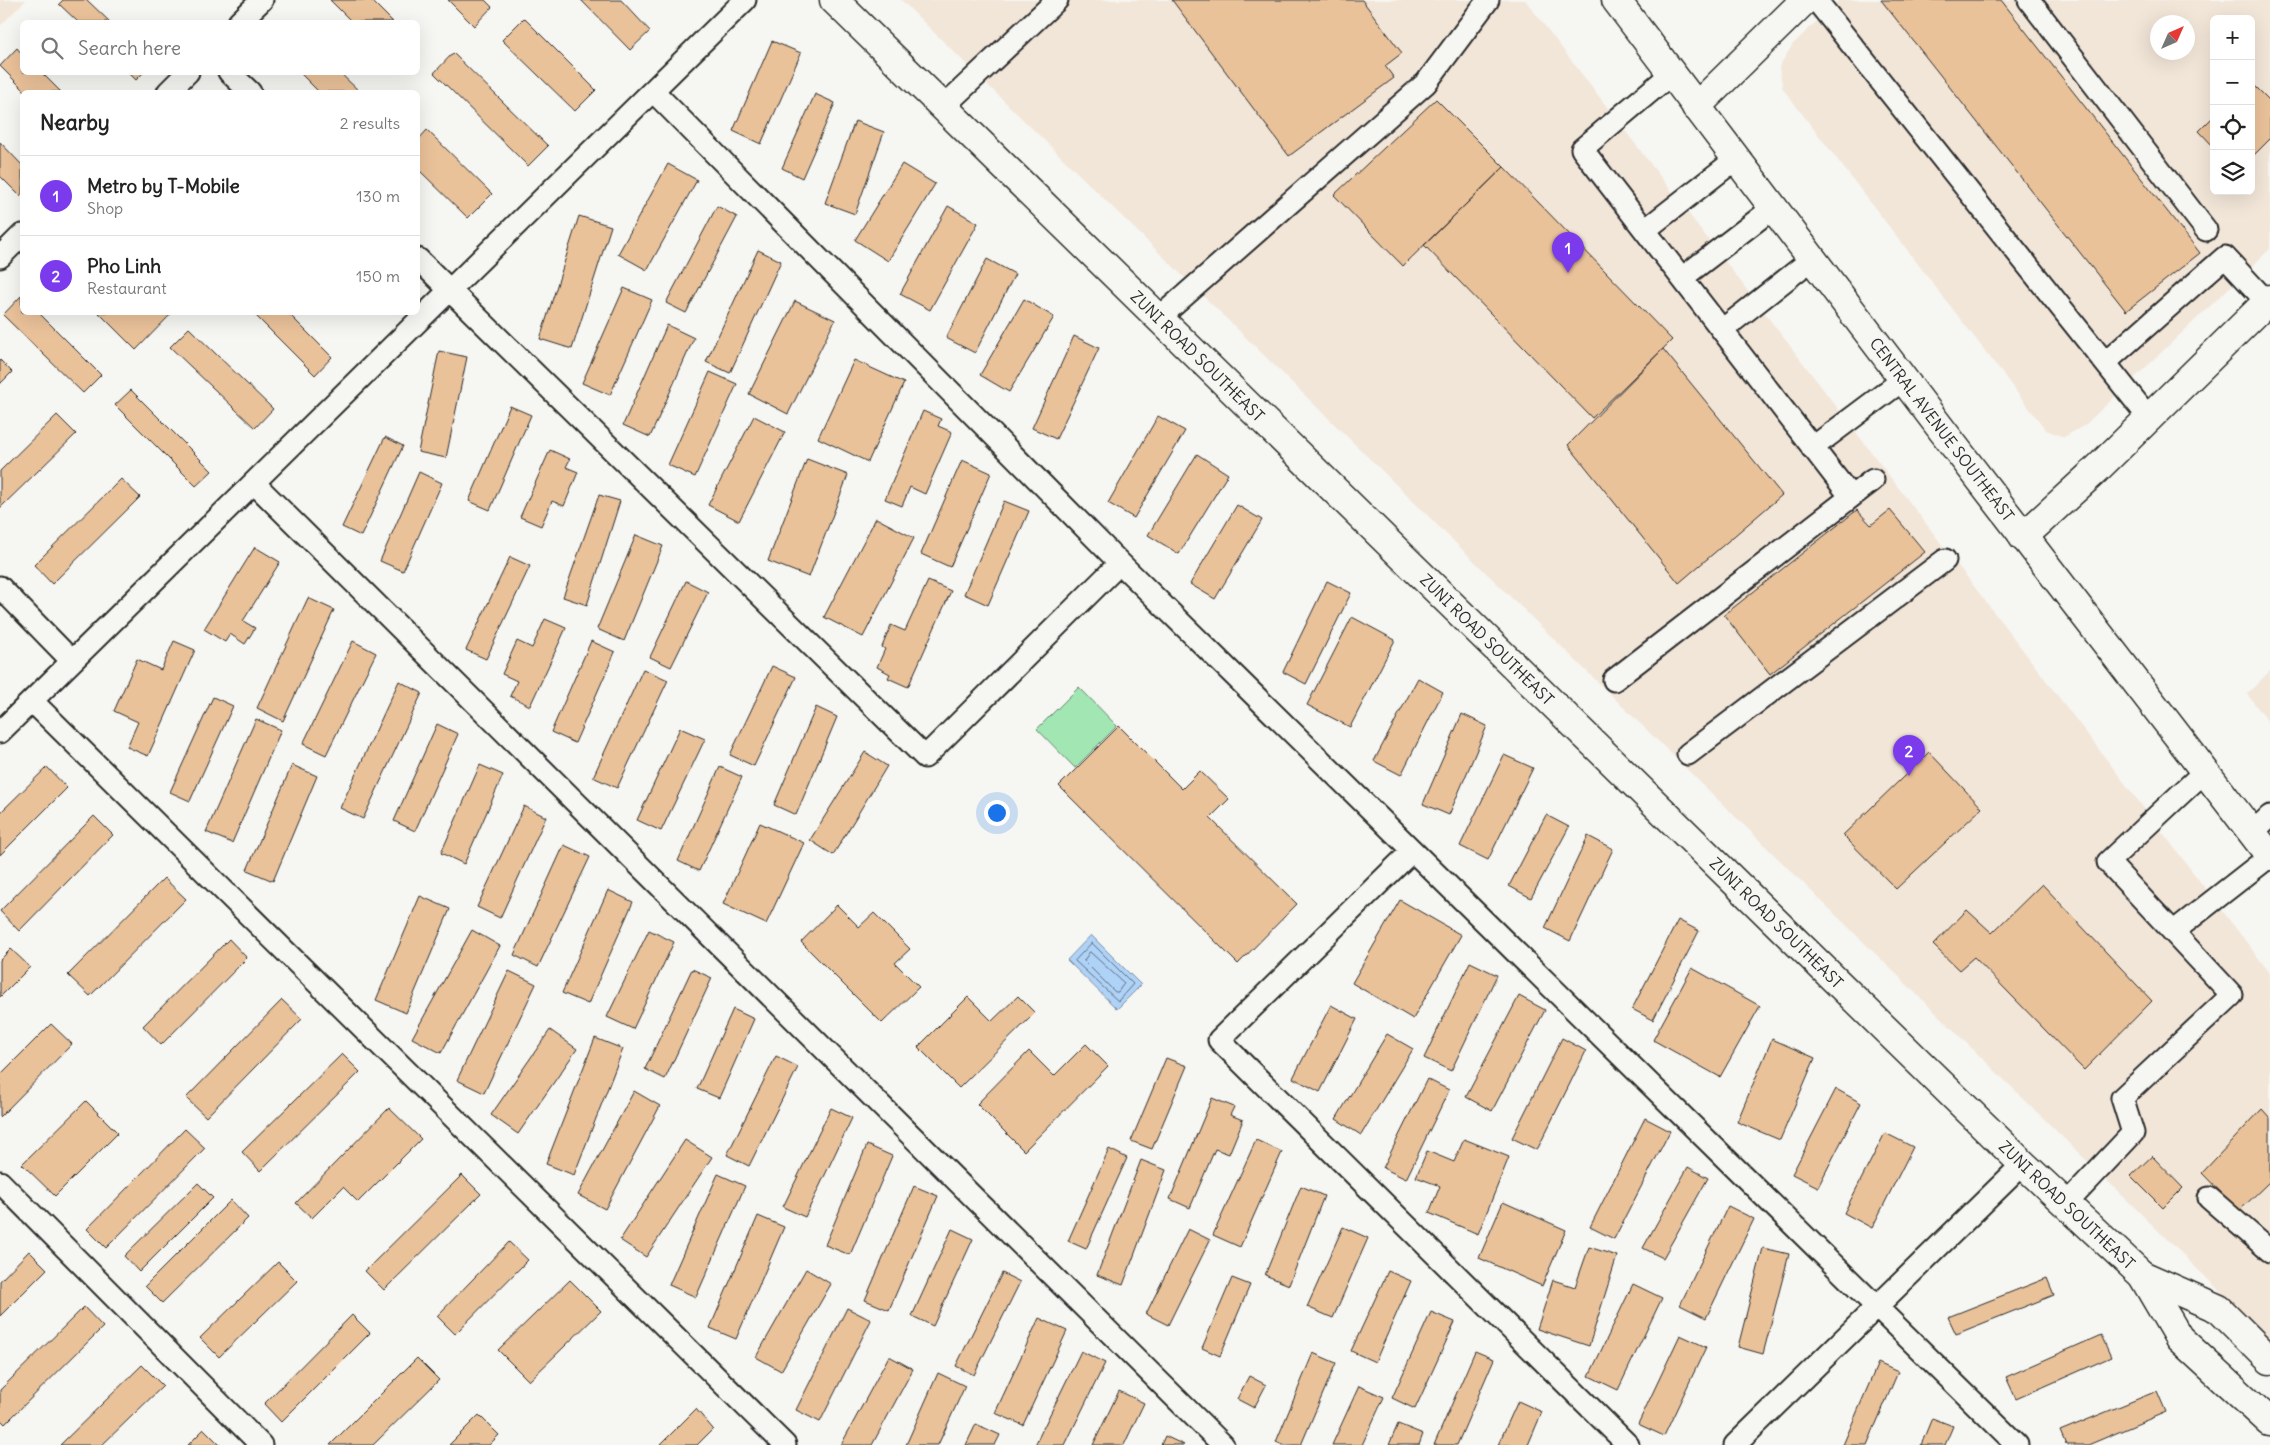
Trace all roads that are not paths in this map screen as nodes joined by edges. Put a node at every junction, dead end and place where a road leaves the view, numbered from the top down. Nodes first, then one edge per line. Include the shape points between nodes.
1 (262, 0) edge
2 (745, 0) edge
3 (834, 0) edge
4 (1057, 0) edge
5 (1488, 0) edge
6 (1616, 0) edge
7 (1805, 0) edge
8 (1816, 0) edge
9 (2029, 0) edge
10 (241, 20) edge
11 (1671, 74) junction
12 (185, 75) edge
13 (232, 75) edge
14 (170, 90) edge
15 (248, 90) edge
16 (653, 91) junction
17 (943, 107) junction
18 (1696, 107) junction
19 (1736, 159) junction
20 (1773, 208) junction
21 (1645, 230) junction
22 (2206, 230) dead end
23 (20, 237) edge
24 (0, 258) edge
25 (1812, 259) junction
26 (420, 261) edge
27 (1682, 278) junction
28 (449, 291) junction
29 (2269, 300) edge
30 (1159, 318) junction
31 (1722, 330) junction
32 (2106, 362) junction
33 (1904, 379) junction
34 (2149, 418) junction
35 (1812, 448) junction
36 (1873, 480) dead end
37 (254, 483) junction
38 (1851, 498) junction
39 (2023, 537) junction
40 (1945, 560) dead end
41 (1120, 563) junction
42 (0, 588) edge
43 (72, 661) junction
44 (1614, 680) dead end
45 (32, 701) junction
46 (0, 732) edge
47 (1688, 754) dead end
48 (2204, 772) junction
49 (2261, 824) edge
50 (1412, 851) junction
51 (2270, 856) edge
52 (2173, 932) junction
53 (2023, 1164) junction
54 (0, 1182) edge
55 (2209, 1198) dead end
56 (2066, 1204) junction
57 (2266, 1243) edge
58 (2142, 1275) junction
59 (1876, 1307) junction
60 (2270, 1360) edge
61 (2270, 1422) edge
62 (261, 1445) edge
63 (785, 1445) edge
64 (1223, 1445) edge
65 (1628, 1445) edge
66 (1735, 1445) edge
67 (2017, 1445) edge

1 - 10 lane
2 - 16 lane
3 - 17 street, ZUNI ROAD SOUTHEAST
4 - 17 lane
5 - 30 lane via 1426,83
6 - 11 street, CENTRAL AVENUE SOUTHEAST
7 - 18 street
8 - 32 lane
9 - 22 lane
11 - 18 street, CENTRAL AVENUE SOUTHEAST
11 - 21 lane via 1582,149
12 - 14 lane
13 - 15 lane
16 - 28 lane
16 - 41 lane
17 - 30 street, ZUNI ROAD SOUTHEAST
18 - 19 street, CENTRAL AVENUE SOUTHEAST
19 - 20 street, CENTRAL AVENUE SOUTHEAST
19 - 21 lane
20 - 25 street, CENTRAL AVENUE SOUTHEAST
20 - 27 lane
21 - 27 lane
23 - 24 lane
25 - 31 lane
25 - 33 street, CENTRAL AVENUE SOUTHEAST
26 - 28 lane
27 - 31 lane
28 - 37 lane
28 - 41 lane via 926,757
29 - 32 lane via 2225,257
29 - 34 street
30 - 53 street, ZUNI ROAD SOUTHEAST
31 - 35 lane
32 - 34 lane
33 - 35 lane
33 - 39 street, CENTRAL AVENUE SOUTHEAST
34 - 39 street
35 - 38 lane
36 - 38 lane
37 - 43 lane
37 - 64 lane
38 - 44 lane
39 - 48 street, CENTRAL AVENUE SOUTHEAST
40 - 47 lane
41 - 50 lane
42 - 43 lane
43 - 45 lane
45 - 46 lane
45 - 63 lane
48 - 49 street, CENTRAL AVENUE SOUTHEAST
48 - 52 lane via 2108,862
49 - 51 street, CENTRAL AVENUE SOUTHEAST
50 - 59 lane
50 - 65 lane via 1219,1040
51 - 52 lane
52 - 56 lane via 2232,995 2122,1098 2133,1133
53 - 56 street, ZUNI ROAD SOUTHEAST
53 - 59 lane
54 - 62 lane
55 - 57 lane
56 - 58 street, ZUNI ROAD SOUTHEAST
58 - 60 street, ZUNI ROAD SOUTHEAST via 2219,1309
58 - 61 street, ZUNI ROAD SOUTHEAST via 2179,1338
59 - 66 lane
59 - 67 lane

